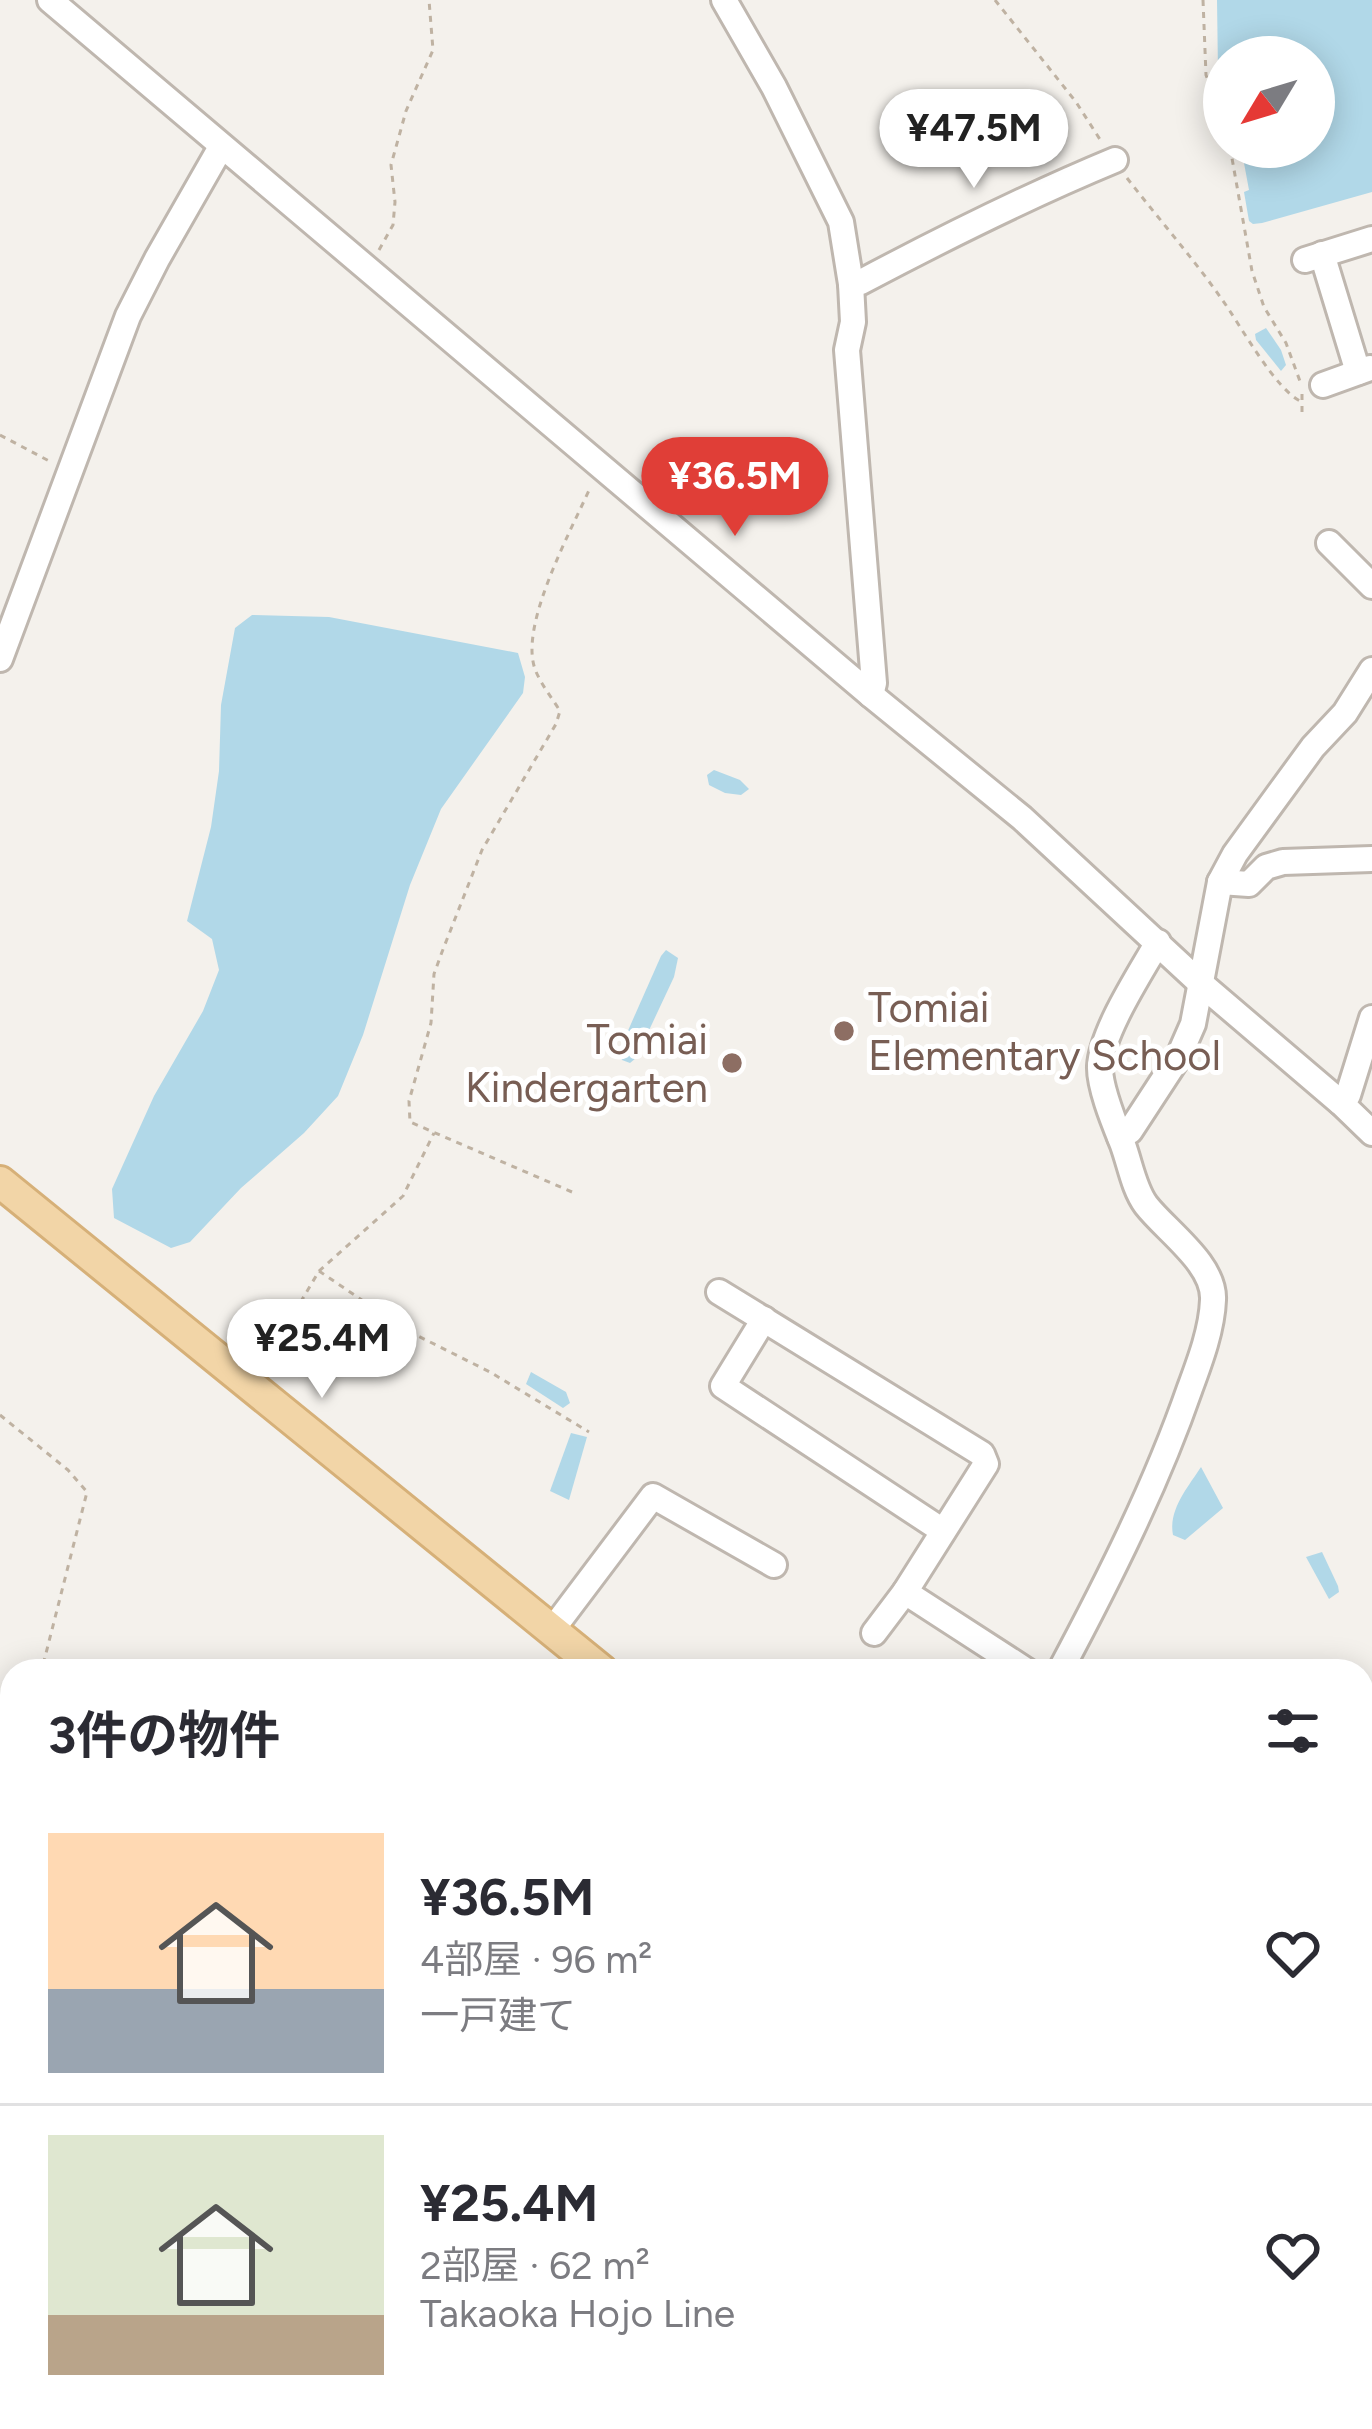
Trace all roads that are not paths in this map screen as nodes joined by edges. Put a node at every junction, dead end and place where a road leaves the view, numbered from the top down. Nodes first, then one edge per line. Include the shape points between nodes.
1 (50, 0) edge
2 (724, 0) edge
3 (221, 147) junction
4 (1114, 160) road end
5 (1372, 238) edge
6 (851, 284) junction
7 (1365, 369) edge
8 (1312, 393) road end
9 (1329, 543) dead end
10 (1372, 586) edge
11 (0, 659) edge
12 (1372, 670) edge
13 (871, 694) junction
14 (1372, 860) edge
15 (1220, 882) junction
16 (1157, 942) junction
17 (1202, 985) junction
18 (1372, 1018) edge
19 (1341, 1102) junction
20 (1372, 1133) edge
21 (1120, 1137) junction
22 (0, 1182) edge
23 (719, 1292) dead end
24 (764, 1319) junction
25 (943, 1531) junction
26 (774, 1565) dead end
27 (904, 1592) junction
28 (552, 1630) junction
29 (874, 1633) dead end
30 (587, 1659) edge
31 (1008, 1659) edge
32 (1066, 1659) edge

1 - 3 street
2 - 6 street via 841,222
3 - 11 street via 128,316
3 - 13 street
4 - 6 street
5 - 7 street via 1314,257
6 - 13 street via 847,350
7 - 8 street
9 - 10 street
12 - 15 street
13 - 16 street
14 - 15 street via 1283,862 1249,884
15 - 17 street
16 - 17 street
16 - 21 street via 1100,1069
17 - 19 street
17 - 21 street via 1179,1056
18 - 19 street
19 - 20 street
21 - 32 street via 1144,1203 1205,1271 1214,1295 1174,1432
22 - 28 main road
23 - 24 street
24 - 25 street via 723,1386
24 - 25 street via 982,1454 986,1464
25 - 27 street
26 - 28 street via 652,1496
27 - 29 street
27 - 31 street
28 - 30 main road

